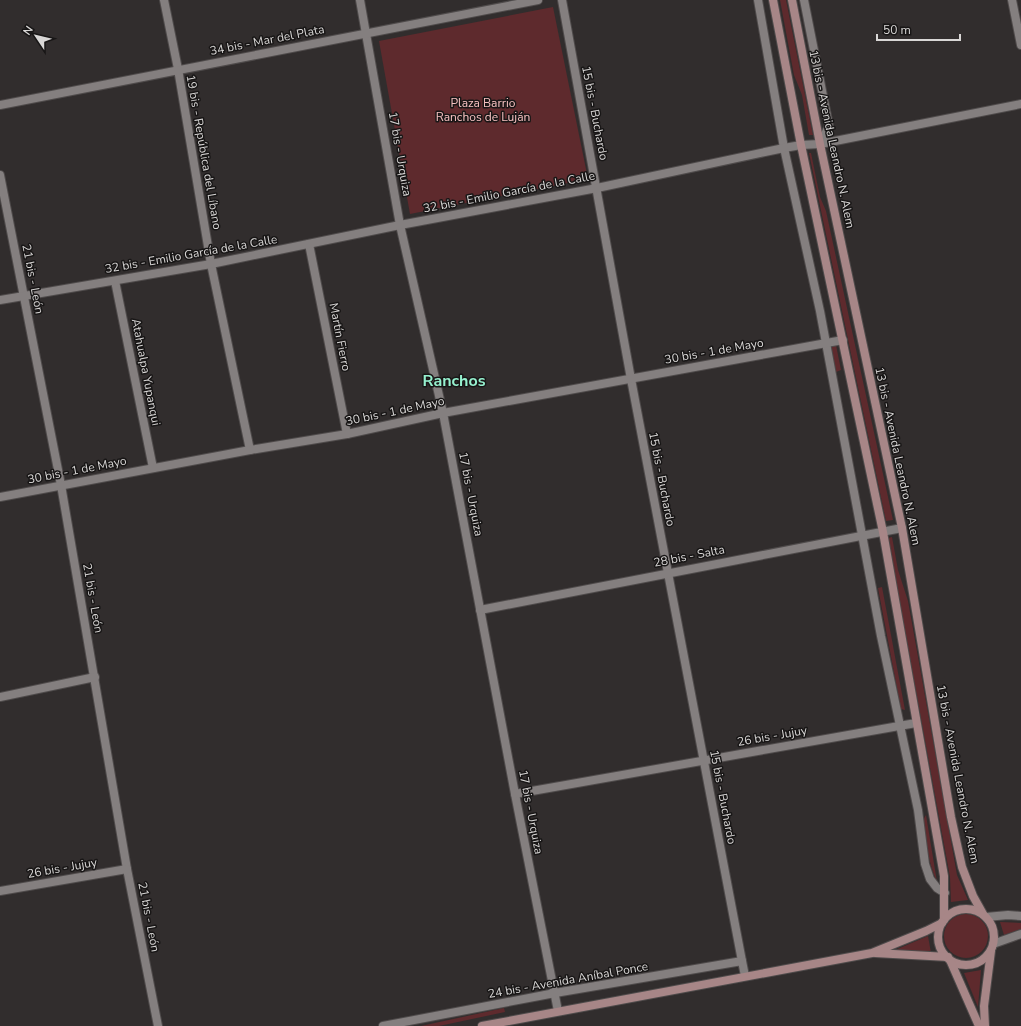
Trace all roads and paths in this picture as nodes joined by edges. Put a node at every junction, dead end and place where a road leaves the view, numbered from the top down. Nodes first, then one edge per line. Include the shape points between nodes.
1 (164, 0) edge
2 (360, 0) edge
3 (538, 0) edge
4 (562, 0) edge
5 (758, 0) edge
6 (773, 0) edge
7 (792, 0) edge
8 (804, 0) edge
9 (1012, 0) edge
10 (367, 33) junction
11 (1021, 45) edge
12 (178, 69) junction
13 (1021, 104) edge
14 (0, 105) edge
15 (820, 144) junction
16 (801, 145) junction
17 (784, 148) junction
18 (0, 175) edge
19 (597, 188) junction
20 (400, 224) junction
21 (309, 244) junction
22 (211, 264) junction
23 (115, 281) junction
24 (24, 295) junction
25 (0, 300) edge
26 (843, 340) junction
27 (826, 343) junction
28 (631, 379) junction
29 (444, 413) junction
30 (347, 434) junction
31 (250, 450) junction
32 (153, 468) junction
33 (61, 485) junction
34 (0, 497) edge
35 (902, 528) junction
36 (882, 532) junction
37 (862, 536) junction
38 (668, 572) junction
39 (480, 610) junction
40 (94, 677) junction
41 (0, 697) edge
42 (916, 723) junction
43 (900, 725) junction
44 (704, 760) junction
45 (515, 794) junction
46 (127, 869) junction
47 (0, 891) edge
48 (945, 893) junction
49 (985, 915) junction
50 (1021, 916) edge
51 (943, 921) junction
52 (1021, 934) edge
53 (992, 946) junction
54 (872, 953) junction
55 (949, 959) junction
56 (742, 961) junction
57 (745, 976) junction
58 (555, 993) junction
59 (558, 1011) junction
60 (158, 1026) edge
61 (383, 1026) edge
62 (482, 1026) edge
63 (979, 1026) edge
64 (985, 1026) edge

1 - 12 street, 19 bis - República del Líbano
2 - 10 street, 17 bis - Urquiza
3 - 10 street, 34 bis - Mar del Plata
4 - 19 street, 15 bis - Buchardo
5 - 17 street
6 - 16 main road
7 - 15 main road, 13 bis - Avenida Leandro N. Alem
8 - 15 street via 829,126
9 - 11 street
10 - 12 street, 34 bis - Mar del Plata
10 - 20 street, 17 bis - Urquiza
12 - 14 street, 34 bis - Mar del Plata
12 - 22 street, 19 bis - República del Líbano
13 - 15 street, 32 bis - Emilio García de la Calle
15 - 16 street, 32 bis - Emilio García de la Calle
15 - 35 main road, 13 bis - Avenida Leandro N. Alem
16 - 17 street, 32 bis - Emilio García de la Calle
16 - 26 main road
17 - 19 street, 32 bis - Emilio García de la Calle
17 - 27 street
18 - 24 street, 21 bis - León
19 - 20 street, 32 bis - Emilio García de la Calle
19 - 28 street, 15 bis - Buchardo
20 - 21 street, 32 bis - Emilio García de la Calle
20 - 29 street, 17 bis - Urquiza
21 - 22 street, 32 bis - Emilio García de la Calle
21 - 30 street, Martín Fierro
22 - 23 street, 32 bis - Emilio García de la Calle
22 - 31 street, 19 bis - República del Líbano
23 - 24 street, 32 bis - Emilio García de la Calle
23 - 32 street, Atahualpa Yupanqui
24 - 25 street, 32 bis - Emilio García de la Calle
24 - 33 street, 21 bis - León
26 - 27 street, 30 bis - 1 de Mayo
26 - 36 main road
27 - 28 street, 30 bis - 1 de Mayo
27 - 37 street
28 - 29 street, 30 bis - 1 de Mayo
28 - 38 street, 15 bis - Buchardo
29 - 30 street, 30 bis - 1 de Mayo
29 - 39 street, 17 bis - Urquiza
30 - 31 street, 30 bis - 1 de Mayo
31 - 32 street, 30 bis - 1 de Mayo
32 - 33 street, 30 bis - 1 de Mayo
33 - 34 street, 30 bis - 1 de Mayo
33 - 40 street, 21 bis - León
35 - 36 street, 28 bis - Salta
35 - 49 main road, 13 bis - Avenida Leandro N. Alem via 951,816 962,867 973,896
36 - 37 street, 28 bis - Salta
36 - 42 main road
37 - 38 street, 28 bis - Salta
37 - 43 street
38 - 39 street, 28 bis - Salta
38 - 44 street, 15 bis - Buchardo
39 - 45 street, 17 bis - Urquiza
40 - 41 street
40 - 46 street, 21 bis - León
42 - 43 street, 26 bis - Jujuy
42 - 48 main road
43 - 44 street, 26 bis - Jujuy
43 - 48 street via 918,810 925,864 930,879
44 - 45 street, 26 bis - Jujuy
44 - 56 street, 15 bis - Buchardo
45 - 58 street, 17 bis - Urquiza
46 - 47 street, 26 bis - Jujuy
46 - 60 street, 21 bis - León
48 - 51 main road
49 - 50 street
49 - 51 main road via 967,908 954,911
49 - 53 main road via 993,929
51 - 54 main road via 926,931
51 - 55 main road via 938,941 942,952
52 - 53 street
53 - 55 main road via 982,960 974,964 958,964
53 - 64 main road via 984,1006
54 - 55 main road
54 - 57 main road
55 - 63 main road
56 - 57 street
56 - 58 street, 24 bis - Avenida Aníbal Ponce
57 - 59 main road
58 - 59 street, 17 bis - Urquiza
58 - 61 street, 24 bis - Avenida Aníbal Ponce
59 - 62 main road

